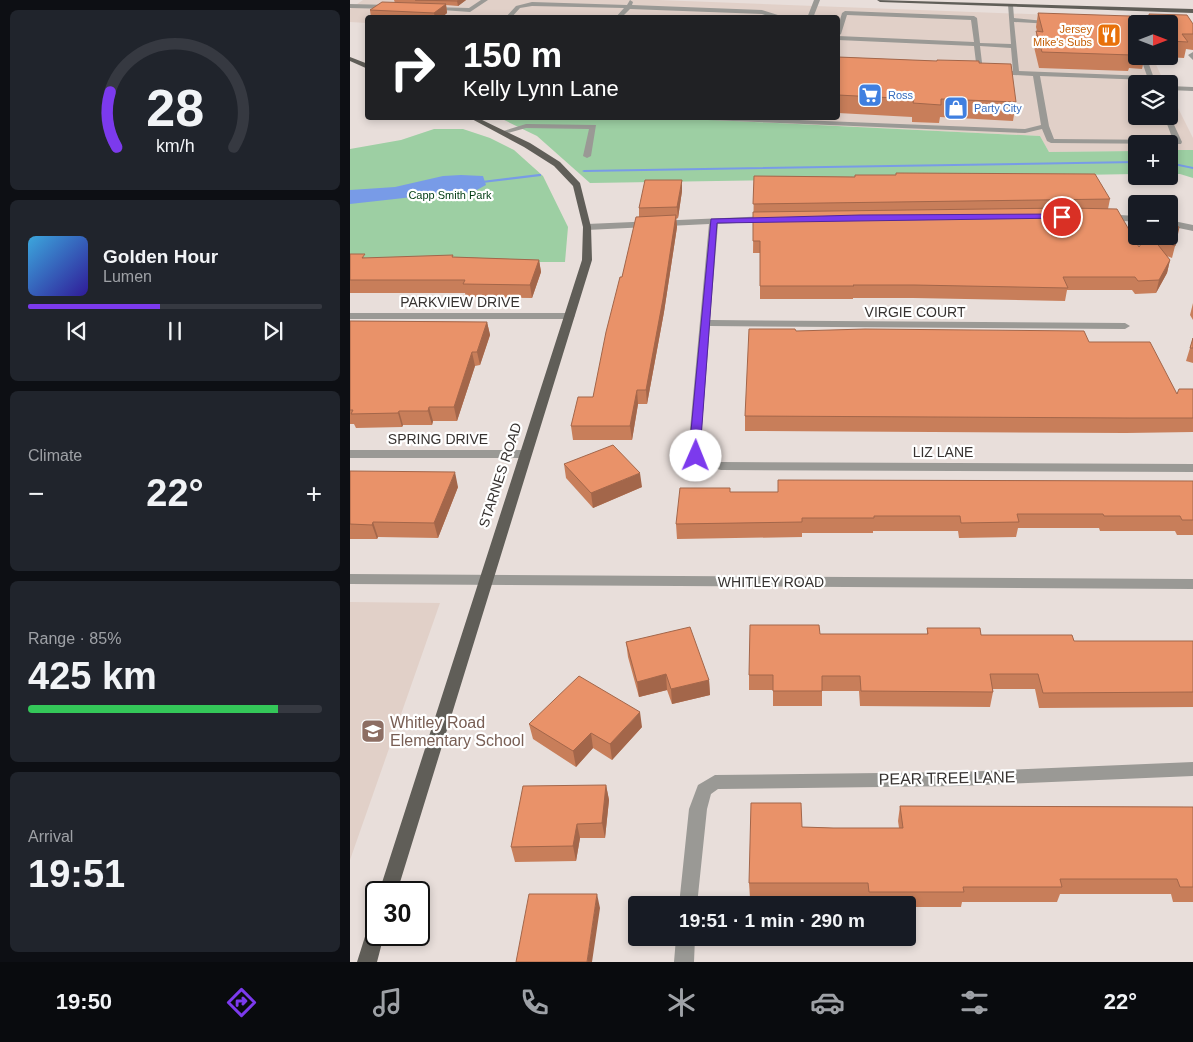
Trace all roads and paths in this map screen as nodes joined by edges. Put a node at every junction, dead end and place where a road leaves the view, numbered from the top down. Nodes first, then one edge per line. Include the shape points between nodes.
1 (378, 0) edge
2 (485, 0) edge
3 (817, 0) edge
4 (880, 0) edge
5 (630, 3) edge
6 (1010, 5) junction
7 (350, 6) edge
8 (367, 6) junction
9 (395, 8) edge
10 (424, 9) edge
11 (1177, 11) junction
12 (1193, 11) edge
13 (510, 15) edge
14 (620, 15) edge
15 (774, 15) edge
16 (811, 15) edge
17 (1181, 17) edge
18 (1012, 20) junction
19 (1058, 22) edge
20 (840, 28) edge
21 (840, 38) edge
22 (976, 44) junction
23 (1014, 46) junction
24 (1193, 54) edge
25 (1193, 58) edge
26 (350, 59) edge
27 (365, 62) edge
28 (360, 63) junction
29 (365, 66) edge
30 (971, 71) edge
31 (980, 71) junction
32 (1016, 73) junction
33 (1036, 74) junction
34 (1128, 80) edge
35 (1178, 88) edge
36 (1193, 89) edge
37 (478, 120) edge
38 (757, 120) edge
39 (1171, 125) edge
40 (1045, 126) junction
41 (504, 132) junction
42 (587, 156) dead end
43 (1099, 217) edge
44 (1128, 218) edge
45 (782, 219) edge
46 (714, 220) junction
47 (1178, 225) edge
48 (587, 227) junction
49 (1193, 228) edge
50 (350, 316) edge
51 (570, 316) junction
52 (705, 323) junction
53 (1125, 326) dead end
54 (350, 454) edge
55 (526, 454) junction
56 (1193, 468) edge
57 (350, 579) edge
58 (486, 581) junction
59 (1193, 584) edge
60 (1193, 769) edge
61 (391, 881) edge
62 (689, 896) edge
63 (372, 946) edge
64 (685, 946) edge
65 (367, 962) edge
66 (684, 962) edge

1 - 8 street
2 - 10 street via 470,10
3 - 16 street
4 - 6 main road
5 - 13 street via 532,4 518,7
5 - 14 street
5 - 15 street
6 - 11 main road
6 - 18 street
7 - 8 street
8 - 9 street
11 - 12 main road
11 - 17 street
18 - 19 street
18 - 23 street
20 - 22 street via 845,13 974,18
21 - 22 street
22 - 23 street
22 - 31 street
23 - 32 street
24 - 25 street
26 - 28 main road
27 - 28 street
28 - 29 main road
30 - 31 street
31 - 32 street
32 - 33 street
33 - 34 street
33 - 40 street
35 - 36 street
37 - 41 main road, STARNES ROAD
38 - 40 street via 1025,131
39 - 40 street via 1178,142 1051,141
41 - 42 street via 526,126 593,127
41 - 48 main road, STARNES ROAD via 557,164 577,184
43 - 44 street
45 - 46 street
46 - 48 street
46 - 52 street
47 - 49 street
48 - 51 main road, STARNES ROAD via 587,260
50 - 51 street, PARKVIEW DRIVE
51 - 55 main road, STARNES ROAD
52 - 53 street, VIRGIE COURT
52 - 56 street, LIZ LANE via 694,452 704,464
54 - 55 street, SPRING DRIVE
55 - 58 main road, STARNES ROAD
57 - 58 street, WHITLEY ROAD
58 - 59 street, WHITLEY ROAD
58 - 61 main road, STARNES ROAD
60 - 62 street, PEAR TREE LANE via 960,779 715,782 704,790 698,809
63 - 65 main road
64 - 66 street

